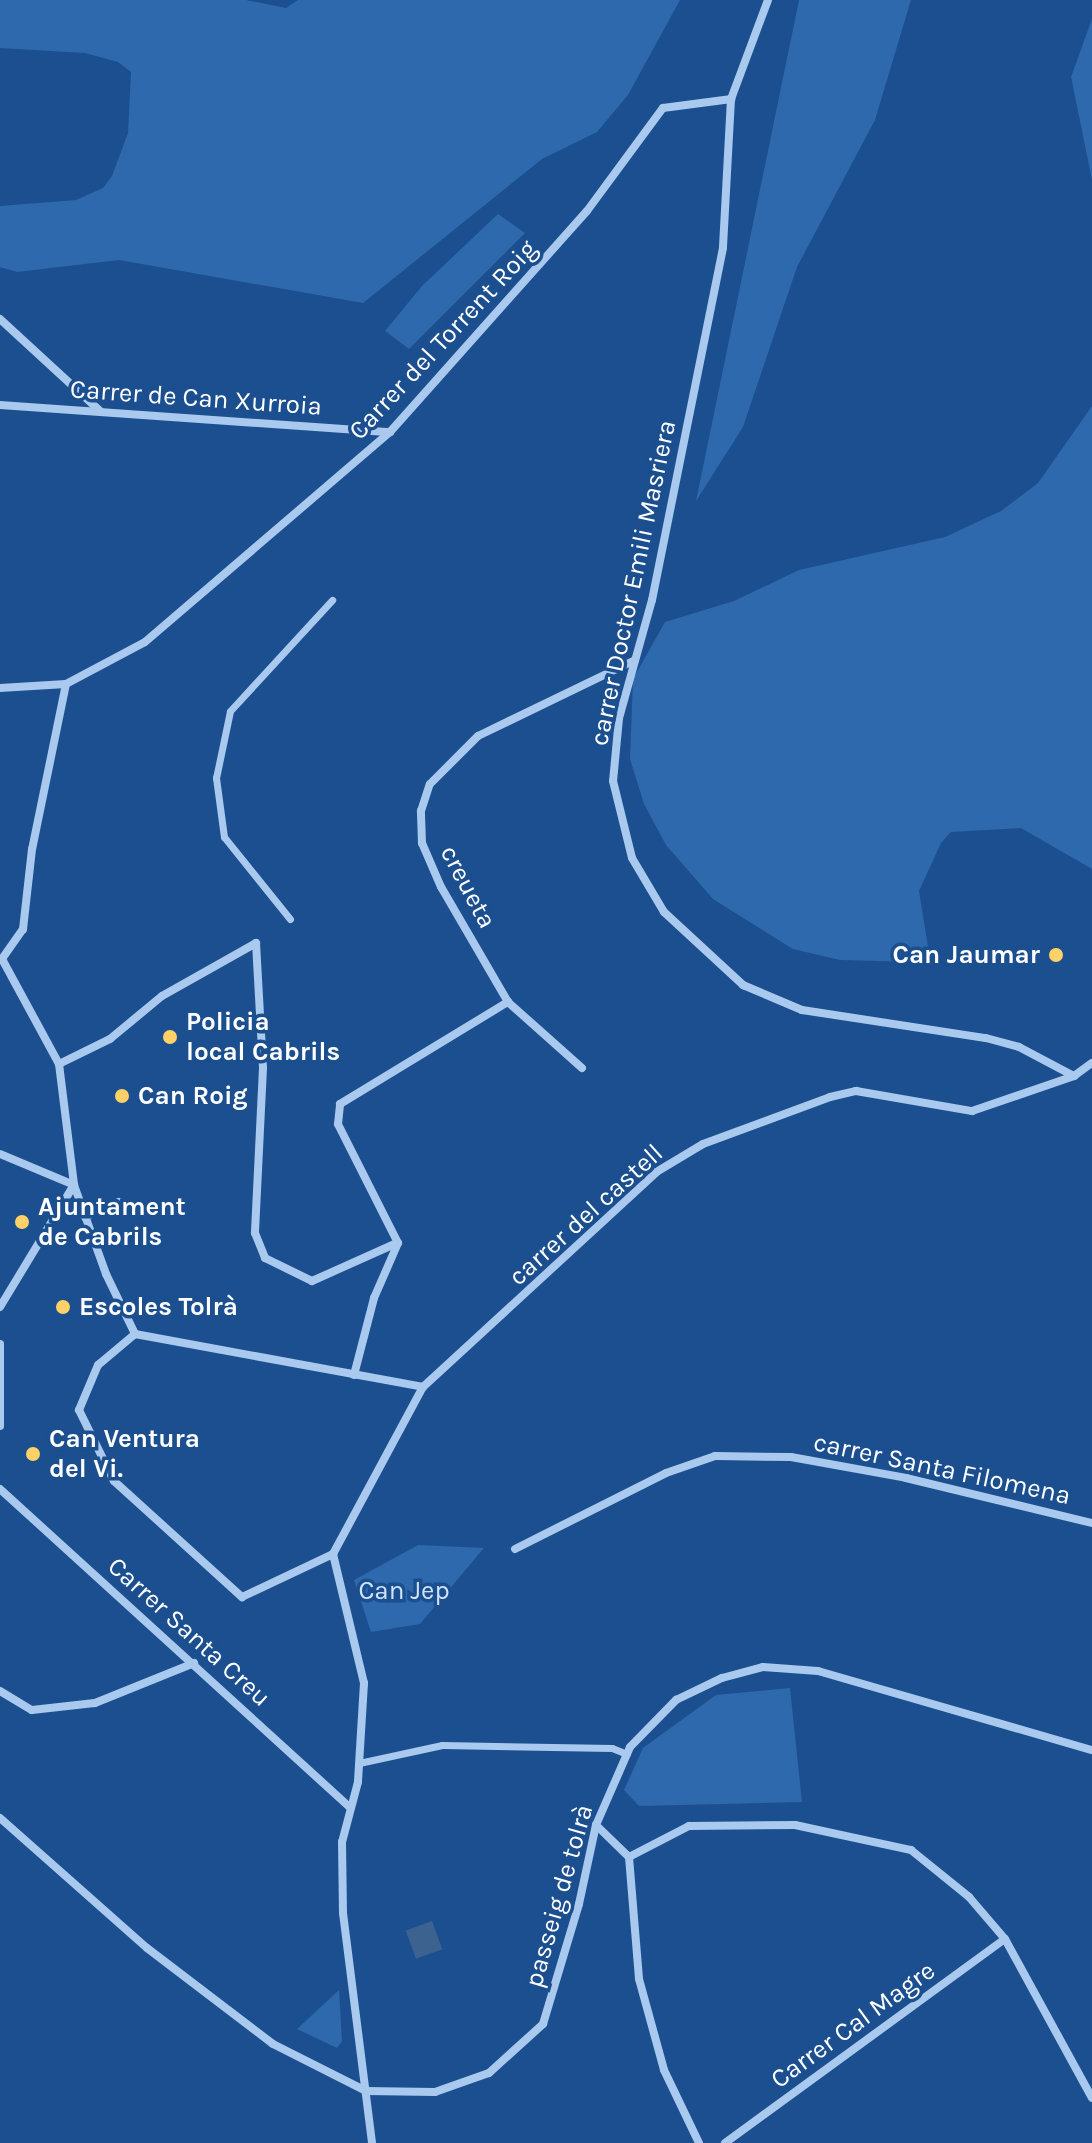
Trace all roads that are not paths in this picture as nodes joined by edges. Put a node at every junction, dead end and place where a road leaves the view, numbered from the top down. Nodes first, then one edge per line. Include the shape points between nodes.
1 (768, 0) edge
2 (731, 99) junction
3 (0, 319) edge
4 (0, 405) edge
5 (101, 412) junction
6 (390, 432) junction
7 (332, 600) dead end
8 (635, 660) junction
9 (66, 684) junction
10 (0, 688) edge
11 (290, 919) dead end
12 (1, 959) edge
13 (508, 1002) junction
14 (1092, 1063) edge
15 (59, 1064) junction
16 (582, 1068) dead end
17 (1074, 1076) junction
18 (0, 1154) edge
19 (74, 1185) junction
20 (119, 1202) dead end
21 (85, 1217) junction
22 (398, 1243) junction
23 (0, 1307) edge
24 (135, 1334) junction
25 (0, 1344) edge
26 (354, 1375) junction
27 (423, 1387) junction
28 (0, 1426) edge
29 (0, 1489) edge
30 (1092, 1523) edge
31 (515, 1549) dead end
32 (333, 1554) junction
33 (194, 1663) junction
34 (0, 1691) edge
35 (1092, 1750) edge
36 (627, 1754) junction
37 (359, 1763) junction
38 (350, 1807) junction
39 (0, 1818) edge
40 (596, 1825) junction
41 (629, 1857) junction
42 (1005, 1939) junction
43 (366, 2091) junction
44 (1092, 2098) edge
45 (372, 2143) edge
46 (699, 2143) edge
47 (725, 2143) edge

1 - 2 street, carrer Doctor Emili Masriera
2 - 6 street, Carrer del Torrent Roig via 663,108 587,211
2 - 8 street, carrer Doctor Emili Masriera via 723,248
3 - 5 street
4 - 5 street, Carrer de Can Xurroia
5 - 6 street, Carrer de Can Xurroia
6 - 9 street, Carrer del Torrent Roig via 145,642
7 - 11 street via 230,711 216,778 224,837
8 - 13 street, creueta via 478,736 430,784 421,811 422,843 441,887
8 - 17 street, carrer Doctor Emili Masriera via 619,718 617,796 632,858 664,912 702,951 743,985 802,1010 986,1038 1019,1047
9 - 10 street, Carrer del Torrent Roig
9 - 12 street via 32,849 23,929
12 - 15 street
13 - 16 street, creueta
13 - 22 street via 340,1104 338,1124
14 - 17 street, carrer del castell
15 - 19 street
15 - 22 street via 110,1039 162,996 256,943 263,1068 255,1233 265,1258 312,1281
17 - 27 street, carrer del castell via 972,1111 856,1091 703,1144 658,1171
18 - 19 street
19 - 21 street
19 - 23 street
20 - 21 street
21 - 24 street
22 - 26 street via 374,1298
24 - 26 street
24 - 32 street via 98,1365 82,1395 80,1419 114,1481 242,1597
25 - 28 street
26 - 27 street
27 - 32 street, carrer del castell
29 - 33 street, Carrer Santa Creu
30 - 31 street, carrer Santa Filomena via 820,1462 715,1456 666,1473
32 - 37 street via 364,1683
33 - 34 street via 95,1703 32,1710
33 - 38 street, Carrer Santa Creu
35 - 36 street, passeig de tolrà via 818,1671 763,1667 722,1678 676,1700
36 - 37 street via 612,1748 442,1745
36 - 40 street, passeig de tolrà
37 - 38 street
38 - 43 street via 342,1842 343,1913
39 - 43 street via 147,1948 273,2044
40 - 41 street
40 - 43 street, passeig de tolrà via 543,2024 489,2073 435,2092
41 - 42 street via 689,1826 795,1825 911,1850 969,1897
41 - 46 street via 639,1979 664,2070
42 - 44 street
42 - 47 street, Carrer Cal Magre
43 - 45 street

